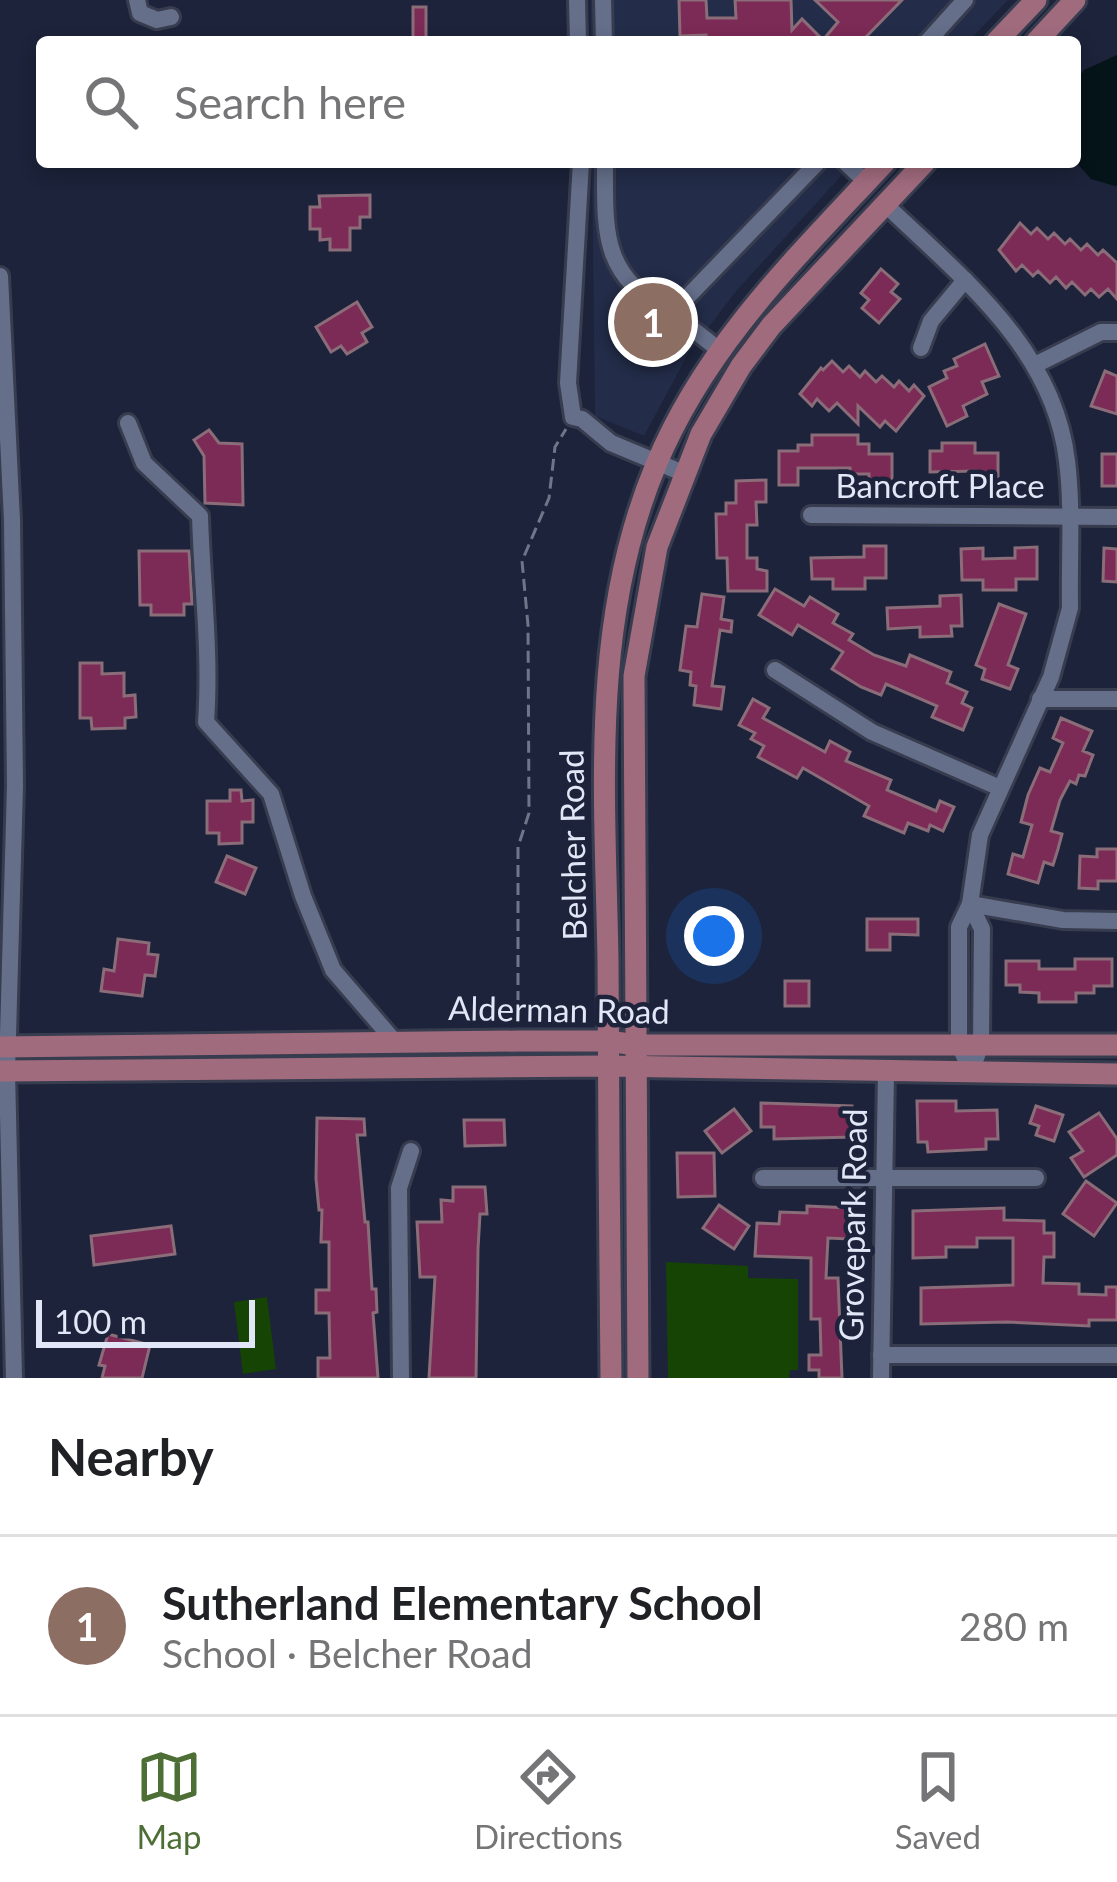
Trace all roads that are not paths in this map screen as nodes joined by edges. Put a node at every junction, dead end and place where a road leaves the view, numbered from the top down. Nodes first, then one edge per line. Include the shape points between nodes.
1 (137, 0) edge
2 (577, 0) edge
3 (603, 0) edge
4 (964, 0) edge
5 (1036, 0) edge
6 (1075, 0) edge
7 (171, 17) dead end
8 (578, 36) edge
9 (604, 36) edge
10 (932, 36) edge
11 (1002, 36) edge
12 (1042, 36) edge
13 (581, 168) edge
14 (605, 168) edge
15 (812, 168) edge
16 (851, 168) edge
17 (879, 168) edge
18 (898, 168) edge
19 (921, 168) edge
20 (866, 182) junction
21 (886, 206) junction
22 (0, 277) edge
23 (965, 280) junction
24 (672, 313) junction
25 (1117, 332) edge
26 (921, 348) dead end
27 (718, 350) junction
28 (1035, 365) junction
29 (741, 366) junction
30 (128, 423) dead end
31 (657, 461) junction
32 (683, 473) junction
33 (811, 515) dead end
34 (1069, 517) junction
35 (1117, 518) edge
36 (775, 670) dead end
37 (1040, 699) junction
38 (1116, 699) edge
39 (1117, 712) edge
40 (1000, 788) junction
41 (970, 904) junction
42 (1117, 921) edge
43 (609, 1040) junction
44 (394, 1042) junction
45 (970, 1044) junction
46 (634, 1045) junction
47 (1117, 1045) edge
48 (4, 1047) edge
49 (607, 1066) junction
50 (633, 1069) junction
51 (4, 1071) edge
52 (886, 1073) junction
53 (971, 1073) junction
54 (1117, 1074) edge
55 (411, 1150) dead end
56 (763, 1178) dead end
57 (1036, 1178) dead end
58 (883, 1179) junction
59 (881, 1355) junction
60 (1117, 1355) edge
61 (14, 1378) edge
62 (401, 1378) edge
63 (610, 1378) edge
64 (638, 1378) edge
65 (881, 1378) edge

1 - 7 street via 140,13
2 - 8 street
3 - 9 street
4 - 10 street
5 - 11 main road
6 - 12 main road
13 - 31 street via 568,383 573,416
14 - 24 street via 609,252 625,279
15 - 24 street
16 - 20 street
17 - 20 main road, Belcher Road
18 - 21 main road via 886,181
19 - 21 main road, Belcher Road
20 - 27 main road, Belcher Road
21 - 23 street
21 - 29 main road, Belcher Road
22 - 48 street via 15,726
23 - 26 street via 931,321
23 - 28 street via 1006,320
24 - 27 street
25 - 28 street via 1100,332
27 - 29 main road
27 - 31 main road, Belcher Road
28 - 34 street via 1057,412
29 - 32 main road, Belcher Road
30 - 44 street via 144,463 200,516 206,722 271,794 334,970
31 - 32 street
31 - 43 main road, Belcher Road via 632,530 610,639
32 - 46 main road, Belcher Road via 657,548 634,676
33 - 34 street, Bancroft Place
34 - 35 street, Bancroft Place
34 - 37 street via 1070,608
36 - 40 street via 872,732
37 - 38 street
37 - 40 street
38 - 39 street
40 - 41 street via 980,836
41 - 42 street
41 - 45 street via 982,929
43 - 44 main road, Alderman Road
43 - 46 main road, Alderman Road
43 - 49 main road, Belcher Road
44 - 48 main road, Alderman Road
45 - 46 main road, Alderman Road
45 - 47 main road, Alderman Road
45 - 53 street
46 - 50 main road, Belcher Road
48 - 51 street
49 - 50 main road, Alderman Road
49 - 51 main road, Alderman Road
49 - 63 main road, Belcher Road
50 - 52 main road, Alderman Road
50 - 64 main road, Belcher Road
51 - 61 street
52 - 53 main road, Alderman Road
52 - 58 street, Grovepark Road
53 - 54 main road, Alderman Road
55 - 62 street via 400,1188
56 - 58 street
57 - 58 street
58 - 59 street, Grovepark Road
59 - 60 street
59 - 65 street, Grovepark Road

